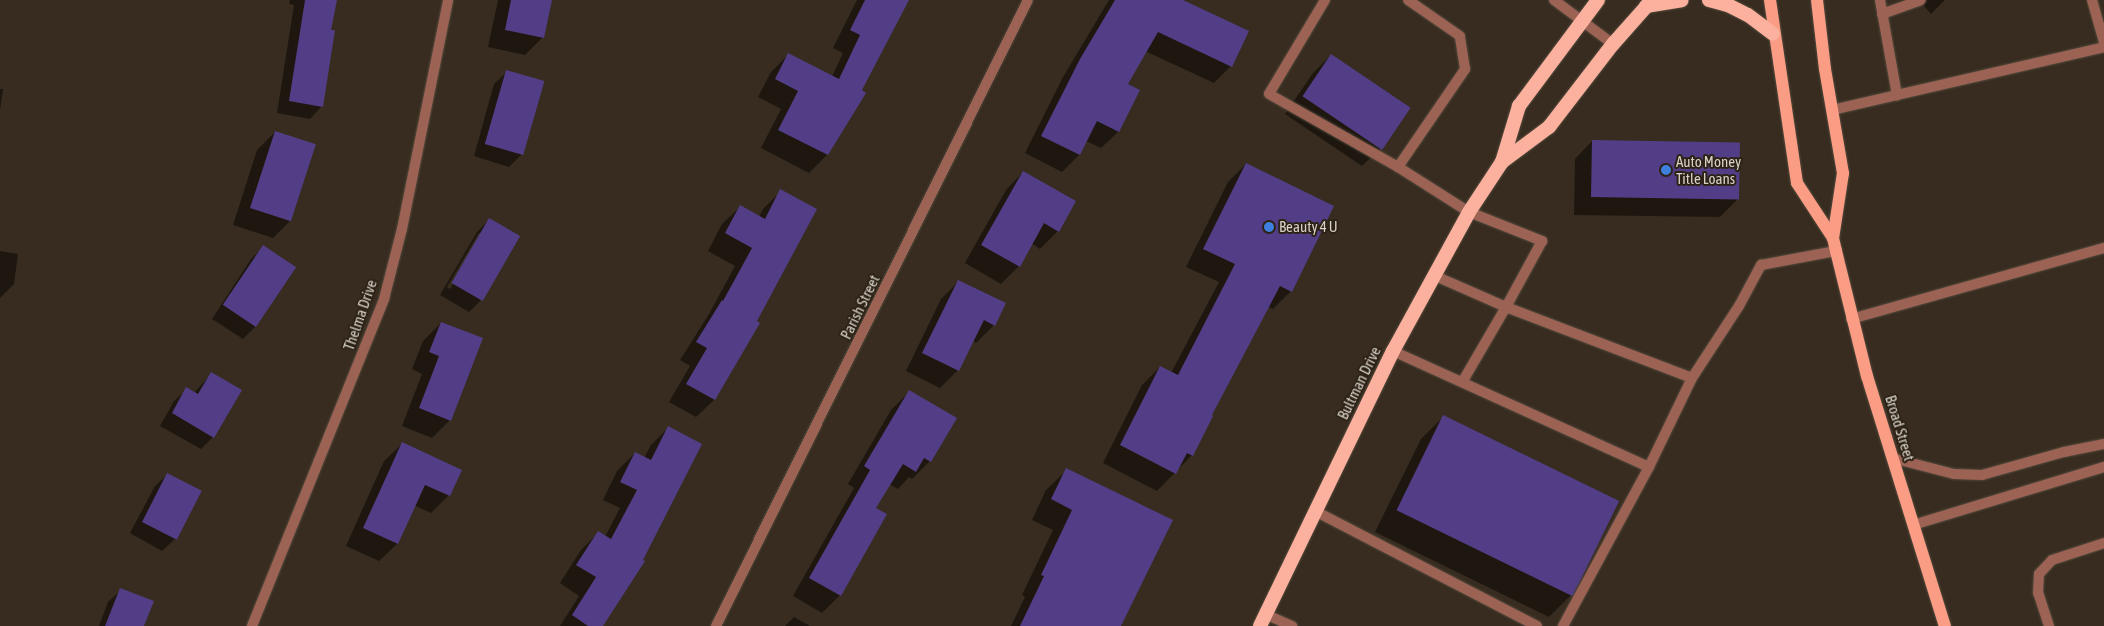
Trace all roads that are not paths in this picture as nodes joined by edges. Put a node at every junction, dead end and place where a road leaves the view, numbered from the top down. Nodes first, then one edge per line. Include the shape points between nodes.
1 (448, 0) edge
2 (1028, 0) edge
3 (1325, 0) edge
4 (1408, 0) edge
5 (1554, 0) edge
6 (1598, 0) edge
7 (1682, 0) edge
8 (1709, 0) edge
9 (1770, 0) edge
10 (1817, 0) edge
11 (1880, 0) edge
12 (1921, 0) edge
13 (2092, 0) edge
14 (1649, 3) edge
15 (1882, 14) junction
16 (1582, 21) junction
17 (1773, 34) junction
18 (2104, 42) edge
19 (1613, 44) junction
20 (2104, 47) edge
21 (1897, 95) junction
22 (1832, 110) junction
23 (1502, 162) junction
24 (1398, 166) junction
25 (1469, 212) junction
26 (1833, 238) junction
27 (2104, 248) edge
28 (1836, 251) junction
29 (1433, 275) junction
30 (1506, 307) junction
31 (1852, 319) junction
32 (1393, 350) junction
33 (1692, 378) junction
34 (1463, 381) junction
35 (2104, 444) edge
36 (1892, 458) junction
37 (1650, 467) junction
38 (2104, 467) edge
39 (1315, 511) junction
40 (1913, 525) junction
41 (2104, 543) edge
42 (1262, 620) edge
43 (252, 626) edge
44 (716, 626) edge
45 (1292, 626) edge
46 (1537, 626) edge
47 (1563, 626) edge
48 (1945, 626) edge
49 (2048, 626) edge

1 - 43 street, Thelma Drive via 402,228 384,299
2 - 44 street, Parish Street
3 - 24 street via 1269,94
4 - 24 street via 1460,36 1465,68
5 - 16 street
6 - 16 highway, Bultman Drive
7 - 14 highway
8 - 17 highway via 1748,15
9 - 17 main road, Broad Street
10 - 22 main road, Broad Street
11 - 15 street
12 - 15 street
13 - 18 street
14 - 19 highway, Bultman Drive
15 - 21 street
16 - 19 street
16 - 23 highway, Bultman Drive via 1519,106
17 - 26 main road, Broad Street via 1797,183
19 - 23 highway, Bultman Drive via 1549,127
20 - 21 street
21 - 22 street
22 - 26 main road, Broad Street via 1843,174
23 - 25 highway, Bultman Drive
24 - 25 street
25 - 29 highway, Bultman Drive
25 - 30 street via 1542,241
26 - 28 main road, Broad Street
27 - 31 street
28 - 31 main road, Broad Street
28 - 33 street via 1760,265 1739,306
29 - 30 street
29 - 32 highway, Bultman Drive
30 - 33 street
30 - 34 street
31 - 36 main road, Broad Street
32 - 34 street
32 - 39 highway, Bultman Drive
33 - 37 street
34 - 37 street
35 - 36 street via 1982,474 1954,474
36 - 40 main road, Broad Street
37 - 47 street
38 - 40 street
39 - 42 highway, Bultman Drive
39 - 46 street
40 - 48 main road, Broad Street
41 - 49 street via 2052,560 2039,574 2038,593
42 - 45 street

